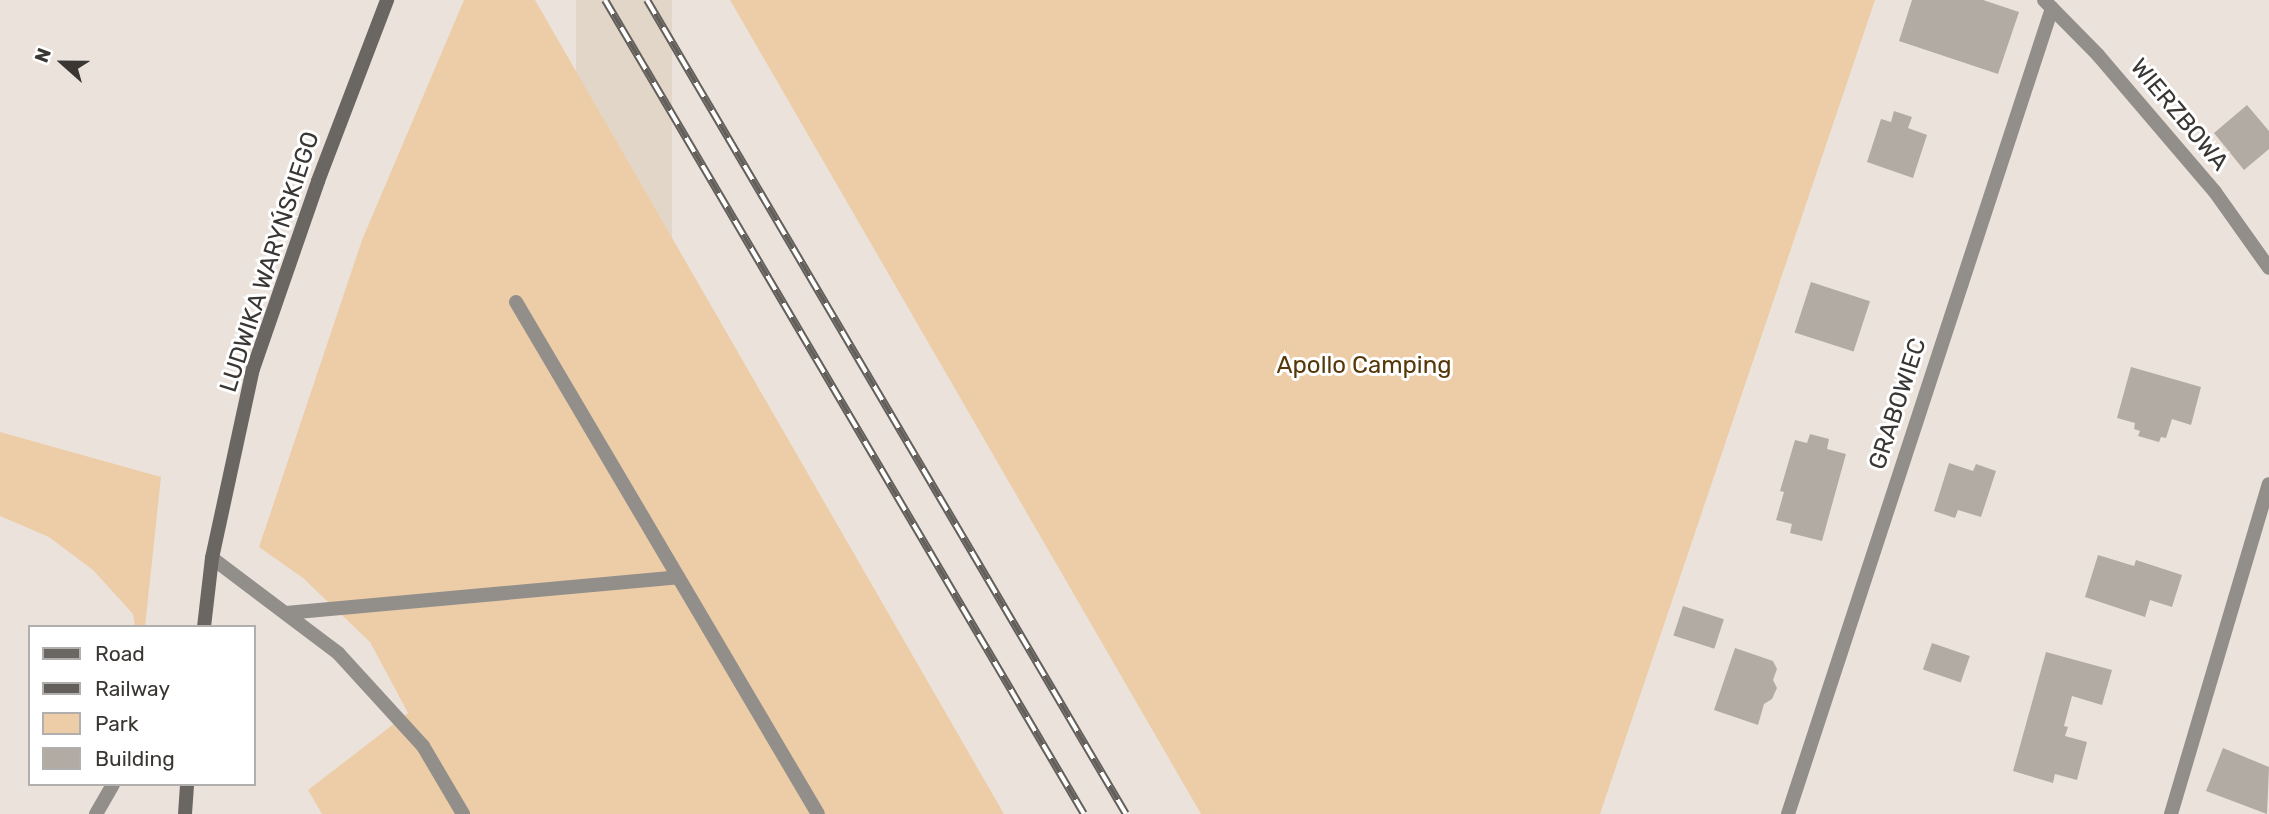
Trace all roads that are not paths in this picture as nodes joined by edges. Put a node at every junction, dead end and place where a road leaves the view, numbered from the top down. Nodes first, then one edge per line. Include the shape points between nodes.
1 (387, 0) edge
2 (2048, 4) edge
3 (2269, 268) edge
4 (516, 302) dead end
5 (2269, 484) edge
6 (212, 558) junction
7 (678, 577) junction
8 (285, 613) junction
9 (204, 625) edge
10 (112, 786) edge
11 (187, 786) edge
12 (96, 814) edge
13 (185, 814) edge
14 (463, 814) edge
15 (818, 814) edge
16 (1788, 814) edge
17 (2171, 814) edge

1 - 6 street, LUDWIKA WARYŃSKIEGO via 253,369
2 - 3 street, WIERZBOWA via 2098,55 2215,192
2 - 16 street, GRABOWIEC
4 - 7 street
5 - 17 street
6 - 8 street
6 - 9 street, LUDWIKA WARYŃSKIEGO
7 - 8 street
7 - 15 street
8 - 14 street via 338,653 423,746
10 - 12 street
11 - 13 street

